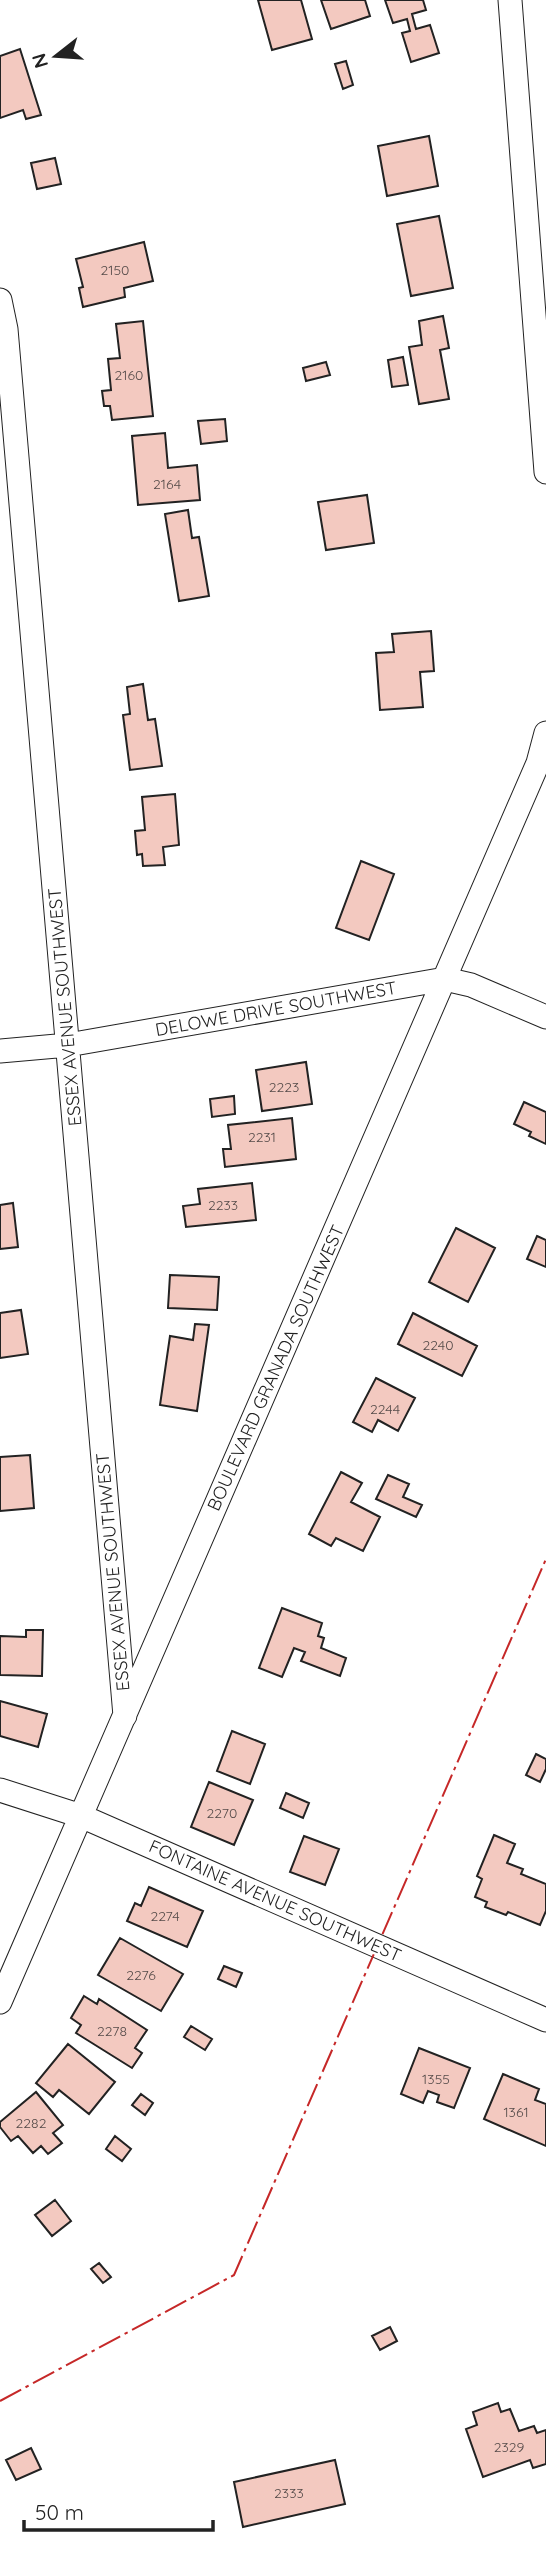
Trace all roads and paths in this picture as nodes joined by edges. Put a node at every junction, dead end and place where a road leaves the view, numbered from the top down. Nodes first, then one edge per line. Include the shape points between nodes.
1 (510, 0) edge
2 (0, 300) edge
3 (546, 472) edge
4 (546, 733) edge
5 (445, 979) junction
6 (546, 1017) edge
7 (68, 1045) junction
8 (0, 1051) edge
9 (125, 1716) junction
10 (0, 1790) edge
11 (81, 1816) junction
12 (0, 2002) edge
13 (546, 2020) edge

1 - 3 street
2 - 7 street, ESSEX AVENUE SOUTHWEST
4 - 5 street, BOULEVARD GRANADA SOUTHWEST via 538,763
5 - 6 street, DELOWE DRIVE SOUTHWEST via 471,985
5 - 7 street, DELOWE DRIVE SOUTHWEST
5 - 9 street, BOULEVARD GRANADA SOUTHWEST
7 - 8 street, DELOWE DRIVE SOUTHWEST
7 - 9 street, ESSEX AVENUE SOUTHWEST
9 - 11 street, BOULEVARD GRANADA SOUTHWEST
10 - 11 street, FONTAINE AVENUE SOUTHWEST
11 - 12 street, BOULEVARD GRANADA SOUTHWEST
11 - 13 street, FONTAINE AVENUE SOUTHWEST

